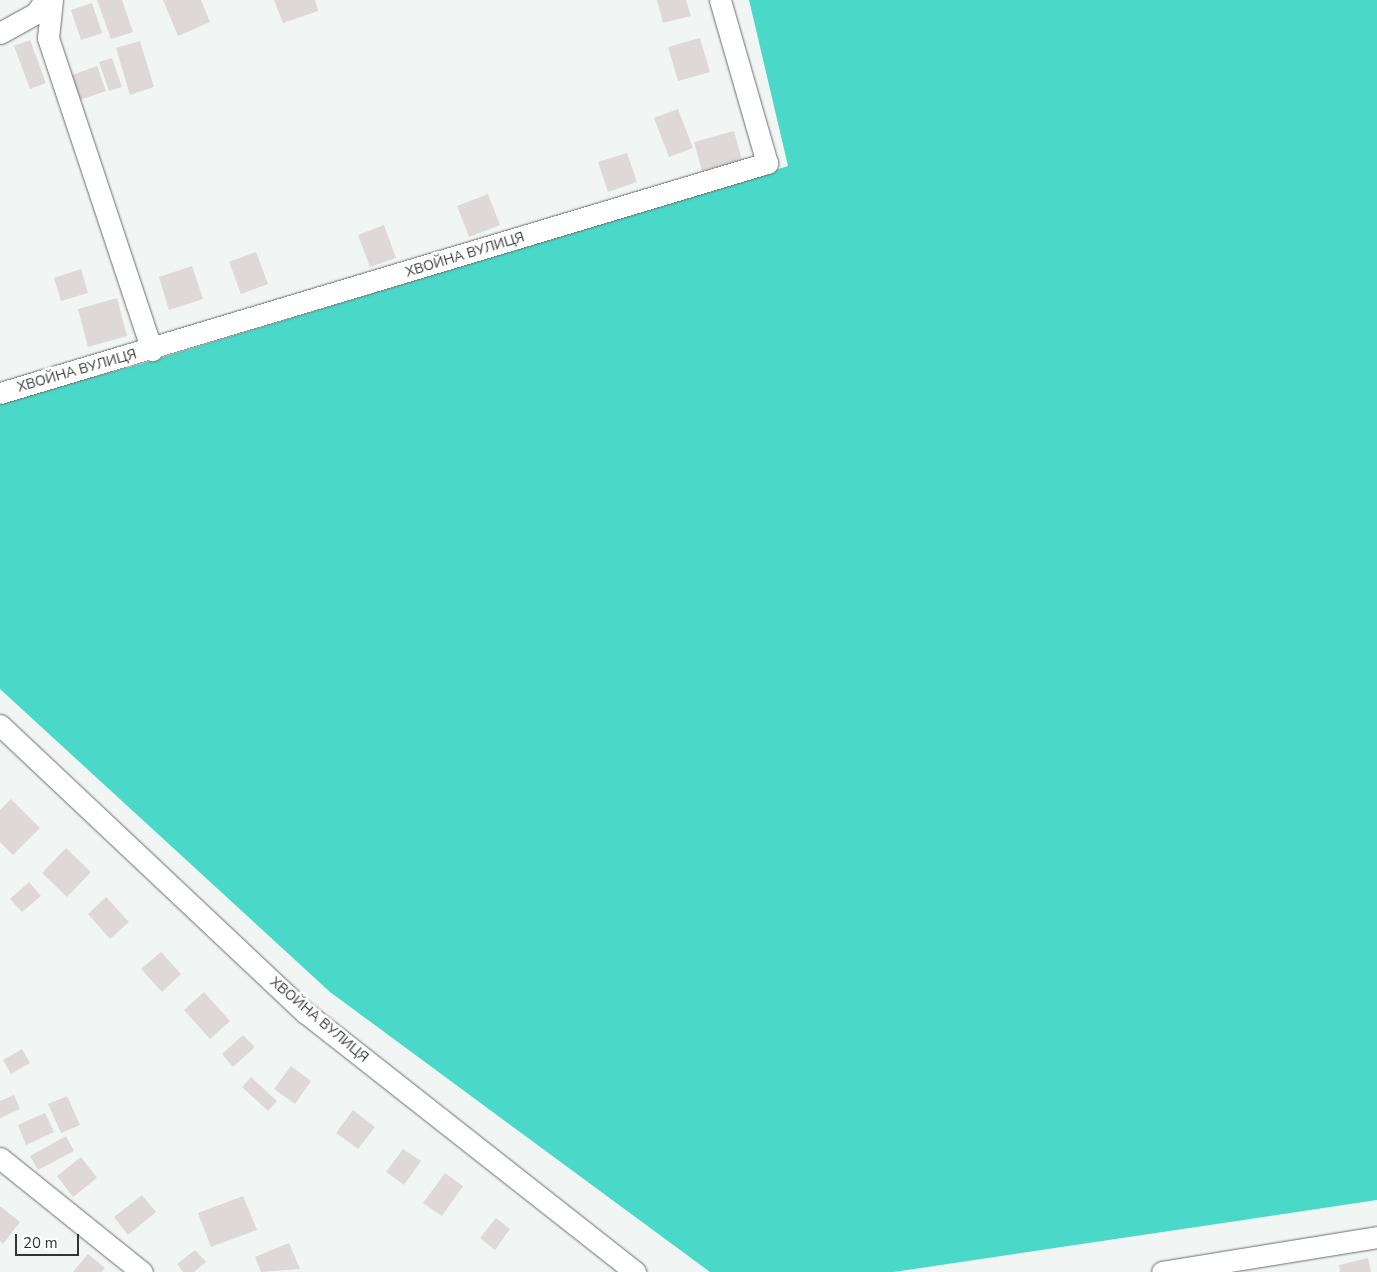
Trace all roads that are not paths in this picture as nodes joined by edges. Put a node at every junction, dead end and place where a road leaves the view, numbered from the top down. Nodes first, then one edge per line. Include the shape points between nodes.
1 (45, 0) edge
2 (52, 0) edge
3 (720, 0) edge
4 (0, 33) edge
5 (152, 350) junction
6 (0, 393) edge
7 (0, 725) edge
8 (0, 1158) edge
9 (1377, 1237) edge
10 (142, 1272) edge
11 (635, 1272) edge
12 (1162, 1272) edge

1 - 4 street via 36,13
2 - 5 street via 48,38
3 - 5 street, ХВОЙНА ВУЛИЦЯ via 767,163
5 - 6 street, ХВОЙНА ВУЛИЦЯ
7 - 11 street, ХВОЙНА ВУЛИЦЯ via 306,1013
8 - 10 street
9 - 12 street

